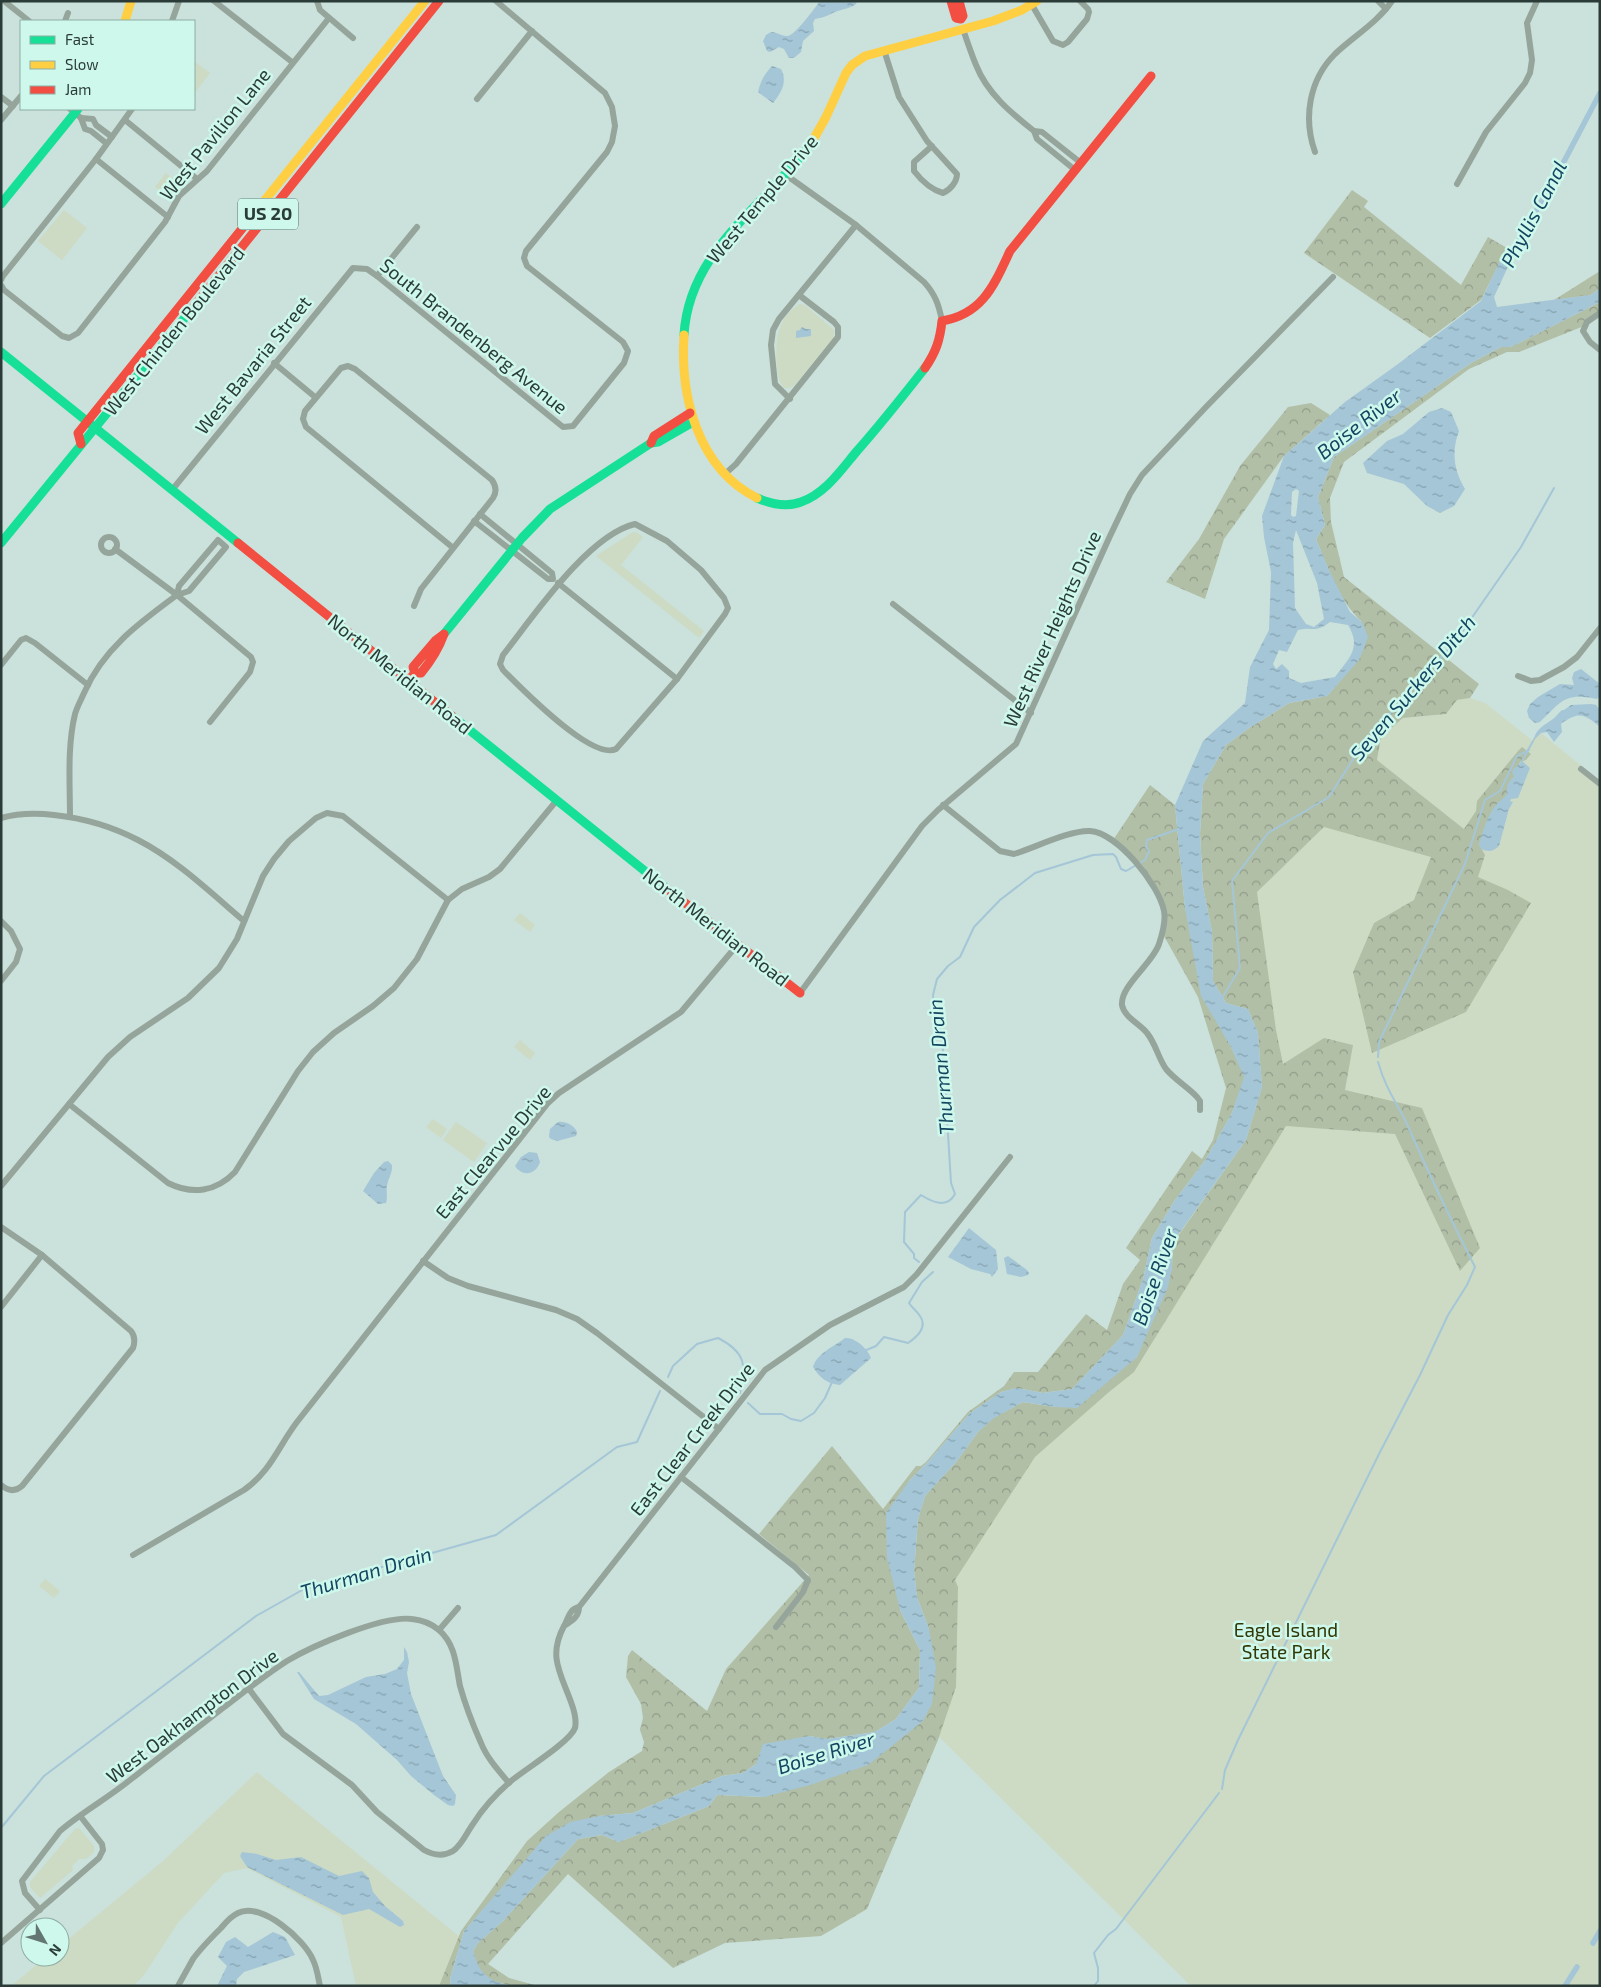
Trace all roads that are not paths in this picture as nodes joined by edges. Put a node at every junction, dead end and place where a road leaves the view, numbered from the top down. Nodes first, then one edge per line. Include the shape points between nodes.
1 (4, 1) edge
2 (131, 1) edge
3 (179, 1) edge
4 (214, 1) edge
5 (317, 1) edge
6 (425, 1) edge
7 (439, 1) edge
8 (496, 1) edge
9 (951, 1) edge
10 (959, 1) edge
11 (1080, 1) edge
12 (1378, 1) edge
13 (1392, 1) edge
14 (1537, 1) edge
15 (1035, 3) edge
16 (1386, 9) junction
17 (68, 13) dead end
18 (329, 18) junction
19 (28, 20) edge
20 (65, 20) edge
21 (125, 20) edge
22 (172, 20) edge
23 (962, 24) junction
24 (532, 31) junction
25 (354, 38) dead end
26 (884, 50) junction
27 (292, 62) junction
28 (1151, 76) dead end
29 (1, 97) edge
30 (20, 97) edge
31 (477, 99) dead end
32 (13, 106) junction
33 (131, 110) edge
34 (76, 112) edge
35 (1, 120) edge
36 (125, 120) junction
37 (112, 137) junction
38 (106, 143) junction
39 (932, 146) junction
40 (1315, 152) dead end
41 (96, 159) junction
42 (1078, 166) junction
43 (786, 175) junction
44 (196, 179) junction
45 (1457, 184) dead end
46 (1, 204) edge
47 (168, 217) junction
48 (856, 225) junction
49 (417, 227) dead end
50 (362, 268) joint
51 (377, 276) junction
52 (1333, 277) dead end
53 (1, 280) edge
54 (1, 285) edge
55 (799, 295) junction
56 (1600, 313) edge
57 (942, 321) junction
58 (1600, 350) edge
59 (1, 352) edge
60 (274, 363) junction
61 (315, 396) junction
62 (790, 399) junction
63 (691, 418) junction
64 (88, 420) junction
65 (97, 428) junction
66 (81, 444) junction
67 (726, 473) junction
68 (172, 490) junction
69 (480, 514) junction
70 (474, 521) junction
71 (225, 539) junction
72 (1, 543) edge
73 (452, 547) junction
74 (514, 547) junction
75 (115, 549) dead end
76 (559, 585) junction
77 (176, 595) junction
78 (892, 604) dead end
79 (414, 606) dead end
80 (1600, 628) edge
81 (1, 665) edge
82 (1518, 676) dead end
83 (411, 677) junction
84 (677, 679) junction
85 (88, 685) junction
86 (1031, 713) junction
87 (210, 722) dead end
88 (1581, 769) dead end
89 (1600, 784) edge
90 (557, 800) junction
91 (943, 805) junction
92 (70, 817) junction
93 (1, 818) edge
94 (448, 900) junction
95 (1, 921) edge
96 (244, 921) junction
97 (738, 944) junction
98 (1, 982) edge
99 (800, 993) joint
100 (69, 1104) junction
101 (1200, 1110) dead end
102 (1010, 1157) dead end
103 (1, 1186) edge
104 (1, 1226) edge
105 (42, 1255) junction
106 (423, 1261) junction
107 (1, 1307) edge
108 (719, 1428) junction
109 (681, 1478) junction
110 (1, 1485) edge
111 (133, 1555) dead end
112 (458, 1608) dead end
113 (776, 1626) dead end
114 (439, 1630) junction
115 (249, 1689) junction
116 (508, 1783) junction
117 (80, 1817) junction
118 (40, 1910) junction
119 (1, 1943) edge
120 (178, 1986) edge
121 (320, 1986) edge

1 - 19 street
2 - 21 street
3 - 22 street
4 - 27 street
5 - 18 street via 320,10
6 - 64 street, West Chinden Boulevard / US 20
7 - 65 street, West Chinden Boulevard / US 20
8 - 24 street
9 - 23 street via 956,18
10 - 23 street
11 - 15 street via 1088,9 1088,15 1064,45 1053,41
12 - 16 street
13 - 16 street
14 - 45 street via 1527,23 1532,60 1530,73 1486,132
15 - 23 street, West Temple Drive via 994,21
16 - 40 street via 1336,54 1318,78 1308,115
17 - 20 street
18 - 25 street
18 - 27 street, West Pavilion Lane
23 - 26 street, West Temple Drive
23 - 42 street via 976,66 986,84 1008,110 1034,131 1042,132
24 - 31 street
24 - 51 street, South Brandenberg Avenue via 600,88 612,107 615,126 607,152 526,251 524,258 527,266 623,342 628,351 624,363 573,426 567,428 559,425
26 - 39 street via 899,97
26 - 43 street, West Temple Drive via 865,56 844,76 819,131
27 - 44 street, West Pavilion Lane via 207,171
28 - 42 street
29 - 32 street
30 - 32 street
32 - 35 street
33 - 36 street
34 - 37 street via 93,119
34 - 38 street via 85,129
34 - 46 street
36 - 37 street
36 - 44 street
37 - 38 street
38 - 41 street
39 - 39 street via 958,174 949,190 943,192 919,178 914,171 914,162
41 - 47 street
41 - 53 street
42 - 57 street via 1010,251 995,282 972,311
43 - 48 street
43 - 63 street, West Temple Drive via 758,200 711,258 692,291 682,347
44 - 47 street, West Pavilion Lane via 179,196
47 - 54 street, West Pavilion Lane via 78,333 69,338 62,336
48 - 55 street
48 - 57 street via 932,291
49 - 51 street
50 - 51 street, South Brandenberg Avenue
50 - 60 street, West Bavaria Street via 349,270
52 - 86 street, West River Heights Drive via 1142,475 1110,536
55 - 62 street via 779,320 771,345 774,384
55 - 62 street via 834,322 839,332
56 - 58 street via 1587,322 1584,332
57 - 67 street via 934,355 865,443 815,496 800,503 781,505 766,502 752,495
59 - 64 street, North Meridian Road
60 - 61 street
60 - 68 street, West Bavaria Street
61 - 69 street via 337,370 345,367 355,369 494,482 494,498
61 - 73 street via 305,410 303,419 306,427
62 - 67 street
63 - 67 street via 712,458
63 - 74 street via 550,509
64 - 65 street, North Meridian Road
64 - 66 street, US 20 via 78,433
65 - 66 street, US 20
65 - 68 street, North Meridian Road
66 - 72 street, US 20
68 - 71 street, North Meridian Road
69 - 70 street
69 - 74 street
70 - 73 street
70 - 74 street
71 - 77 street via 218,540 179,586
71 - 77 street via 226,546 189,591
71 - 83 street, North Meridian Road
73 - 79 street via 420,589
74 - 76 street via 552,573
74 - 83 street via 444,634 421,674
75 - 77 street
76 - 84 street
76 - 84 street via 598,545 628,526 636,524 667,541 701,570 724,598 728,608
76 - 84 street via 503,655 500,664 536,704 576,735 608,752 616,749
77 - 85 street via 116,644 100,662
77 - 87 street via 248,653 253,662 250,672
78 - 86 street
80 - 82 street via 1564,668 1540,680 1531,681
81 - 85 street via 24,638
83 - 90 street, North Meridian Road
85 - 92 street via 76,714 72,742
86 - 91 street, West River Heights Drive via 1016,744
88 - 89 street
90 - 94 street via 500,869
90 - 97 street, North Meridian Road
91 - 99 street, West River Heights Drive via 922,826
91 - 101 street via 1000,851 1014,854 1089,831 1101,834 1125,849 1164,911 1158,946 1123,996 1122,1005 1148,1034 1167,1070 1200,1101
92 - 93 street via 32,813
92 - 96 street via 120,832 154,849
94 - 96 street via 344,816 327,813 288,841 274,859
94 - 100 street via 407,974 373,1006 314,1051 234,1172 220,1184 208,1189 185,1190 168,1183
95 - 98 street via 11,931 20,949 16,962
96 - 100 street via 228,954 207,981 116,1049
97 - 99 street, North Meridian Road
97 - 106 street, East Clearvue Drive via 681,1012 548,1103
100 - 103 street
102 - 108 street, East Clear Creek Drive via 908,1284 830,1325 765,1370
104 - 105 street
105 - 107 street
105 - 110 street via 131,1331 133,1348 22,1486 10,1490
106 - 108 street via 448,1278 468,1286 556,1310 577,1319
106 - 111 street, East Clearvue Drive via 294,1425 259,1478
108 - 109 street, East Clear Creek Drive
109 - 113 street via 808,1580 803,1592
109 - 116 street, East Clear Creek Drive via 579,1607 573,1620 560,1632 556,1660 574,1711 575,1728 566,1740
112 - 114 street
114 - 115 street, West Oakhampton Drive via 410,1618 369,1626 313,1646
114 - 116 street via 455,1655 460,1687 480,1742
115 - 116 street via 292,1742 352,1785 377,1812 432,1854 452,1852 485,1807
115 - 117 street, West Oakhampton Drive
117 - 118 street, West Oakhampton Drive via 60,1831 22,1882 25,1892
117 - 118 street via 102,1844 103,1850 99,1858
118 - 119 street
120 - 121 street via 205,1944 232,1917 249,1910 280,1923 297,1938 313,1960

